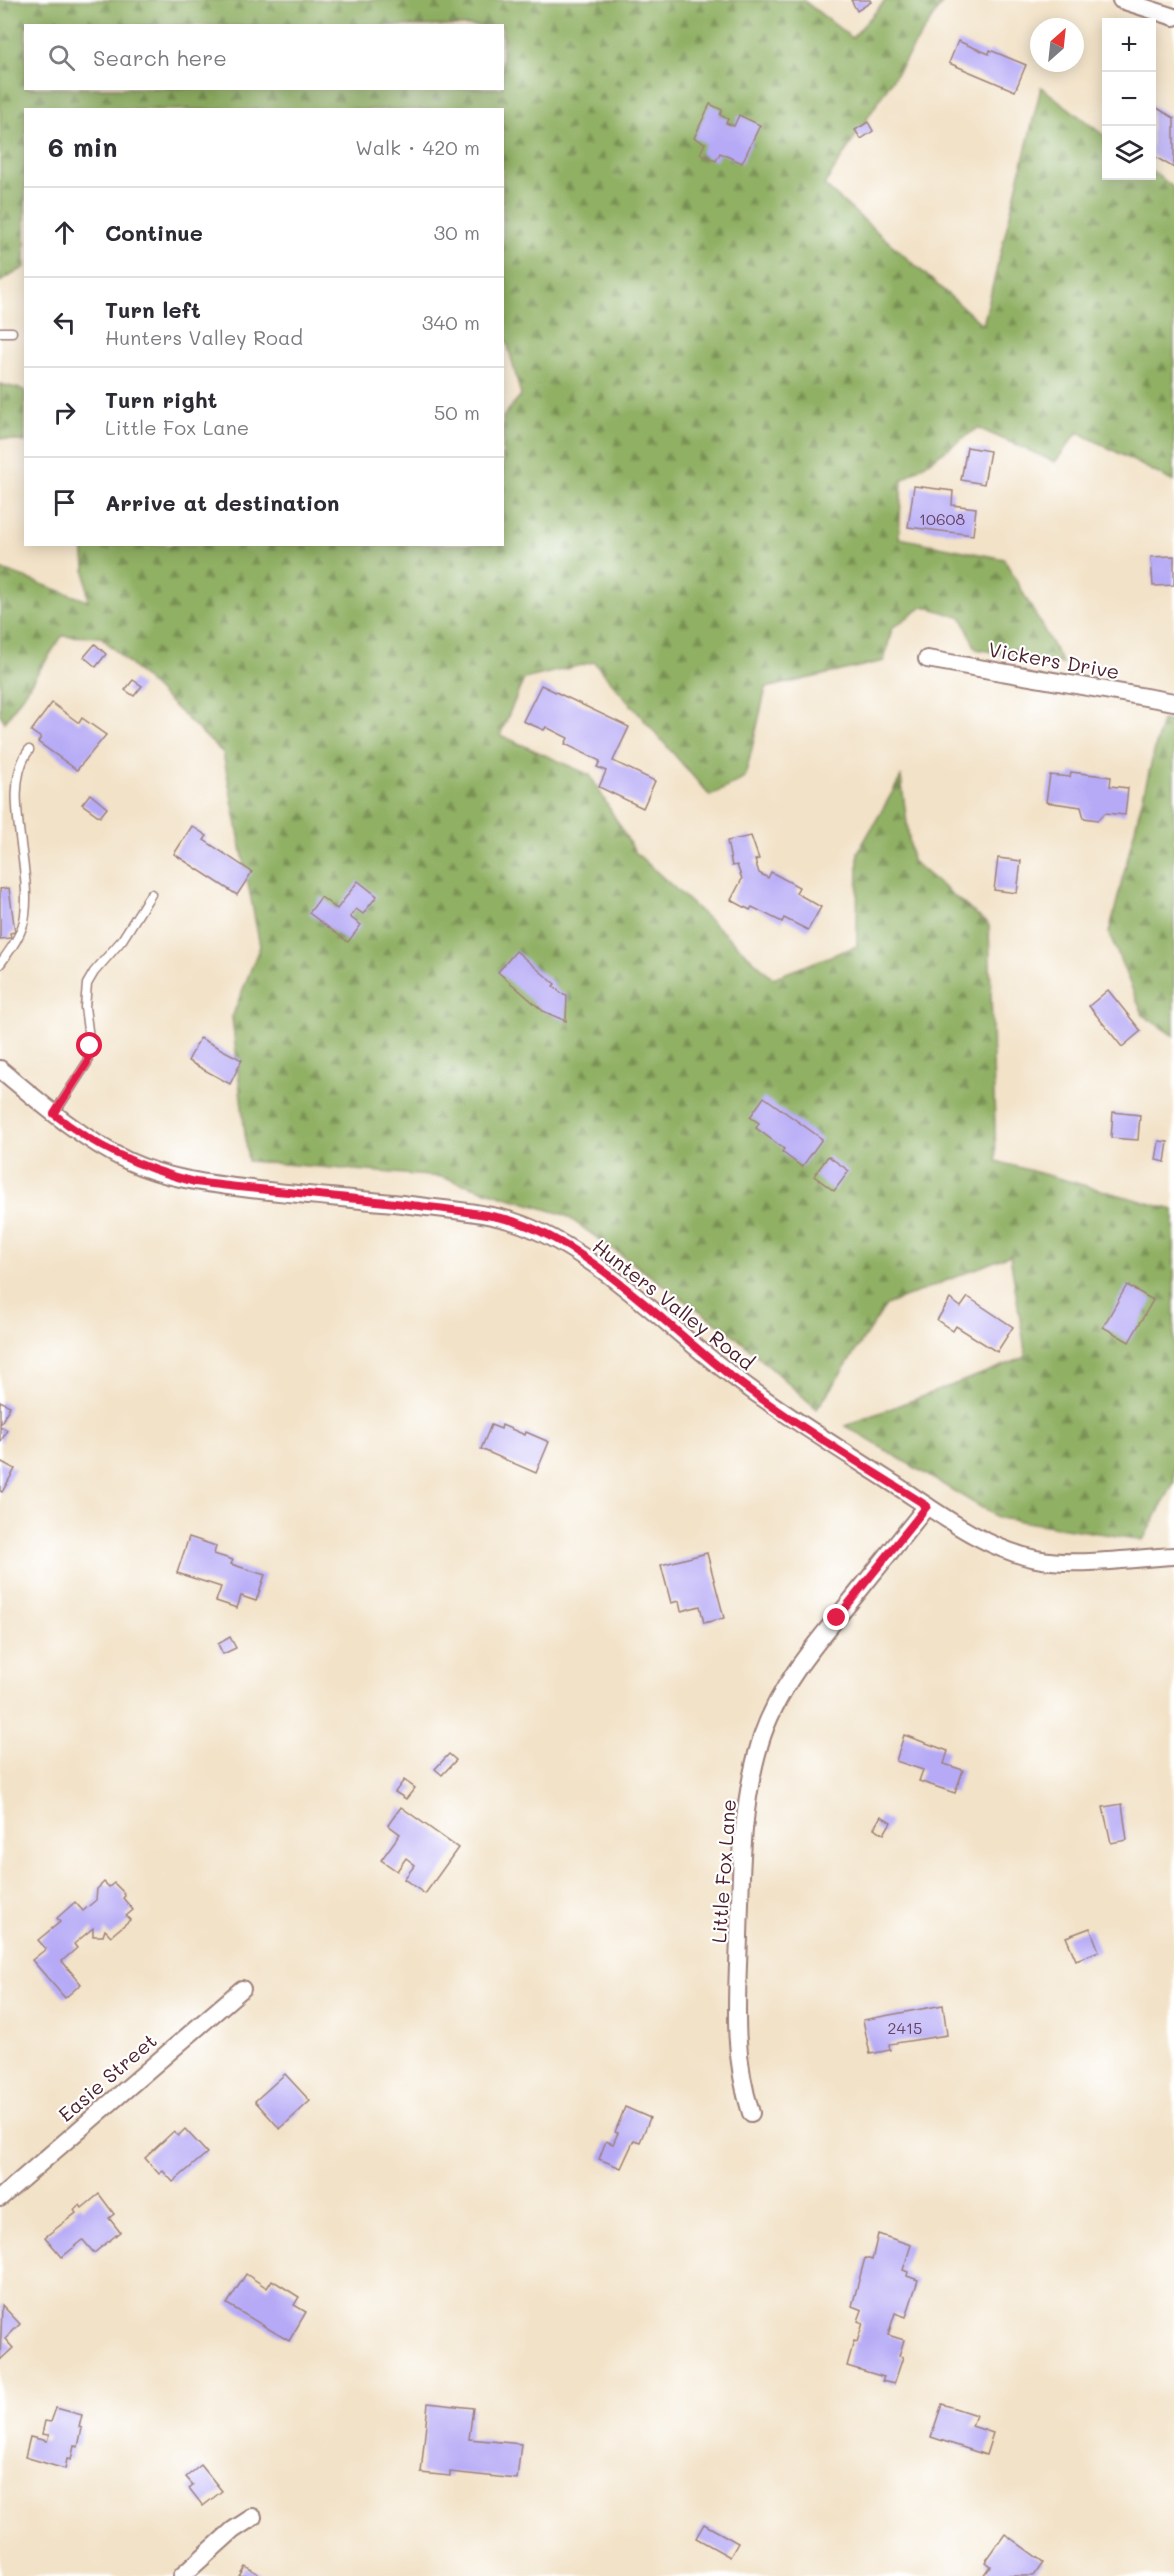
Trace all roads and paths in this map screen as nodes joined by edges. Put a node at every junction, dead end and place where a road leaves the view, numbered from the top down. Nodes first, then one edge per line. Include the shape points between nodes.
1 (1121, 0) edge
2 (1174, 17) edge
3 (0, 332) edge
4 (12, 332) dead end
5 (927, 659) dead end
6 (1174, 702) edge
7 (28, 750) dead end
8 (9, 769) dead end
9 (11, 843) dead end
10 (151, 894) dead end
11 (0, 964) edge
12 (0, 1069) edge
13 (54, 1114) junction
14 (927, 1506) junction
15 (1174, 1556) edge
16 (242, 1989) dead end
17 (751, 2113) dead end
18 (0, 2198) edge
19 (253, 2517) dead end
20 (182, 2576) edge

1 - 2 street
3 - 4 lane
5 - 6 street, Vickers Drive
7 - 8 lane
9 - 11 lane via 25,913 20,934
10 - 13 lane via 122,940 87,984 87,1063
12 - 13 street, Hunters Valley Road
13 - 14 street, Hunters Valley Road via 130,1161 195,1182 459,1210 510,1220 535,1230 566,1246 624,1288 777,1409
14 - 15 street, Hunters Valley Road via 985,1541 1037,1559 1069,1562
14 - 17 street, Little Fox Lane via 786,1686 760,1743 742,1844 736,2019 738,2055
16 - 18 street, Easie Street
19 - 20 street

